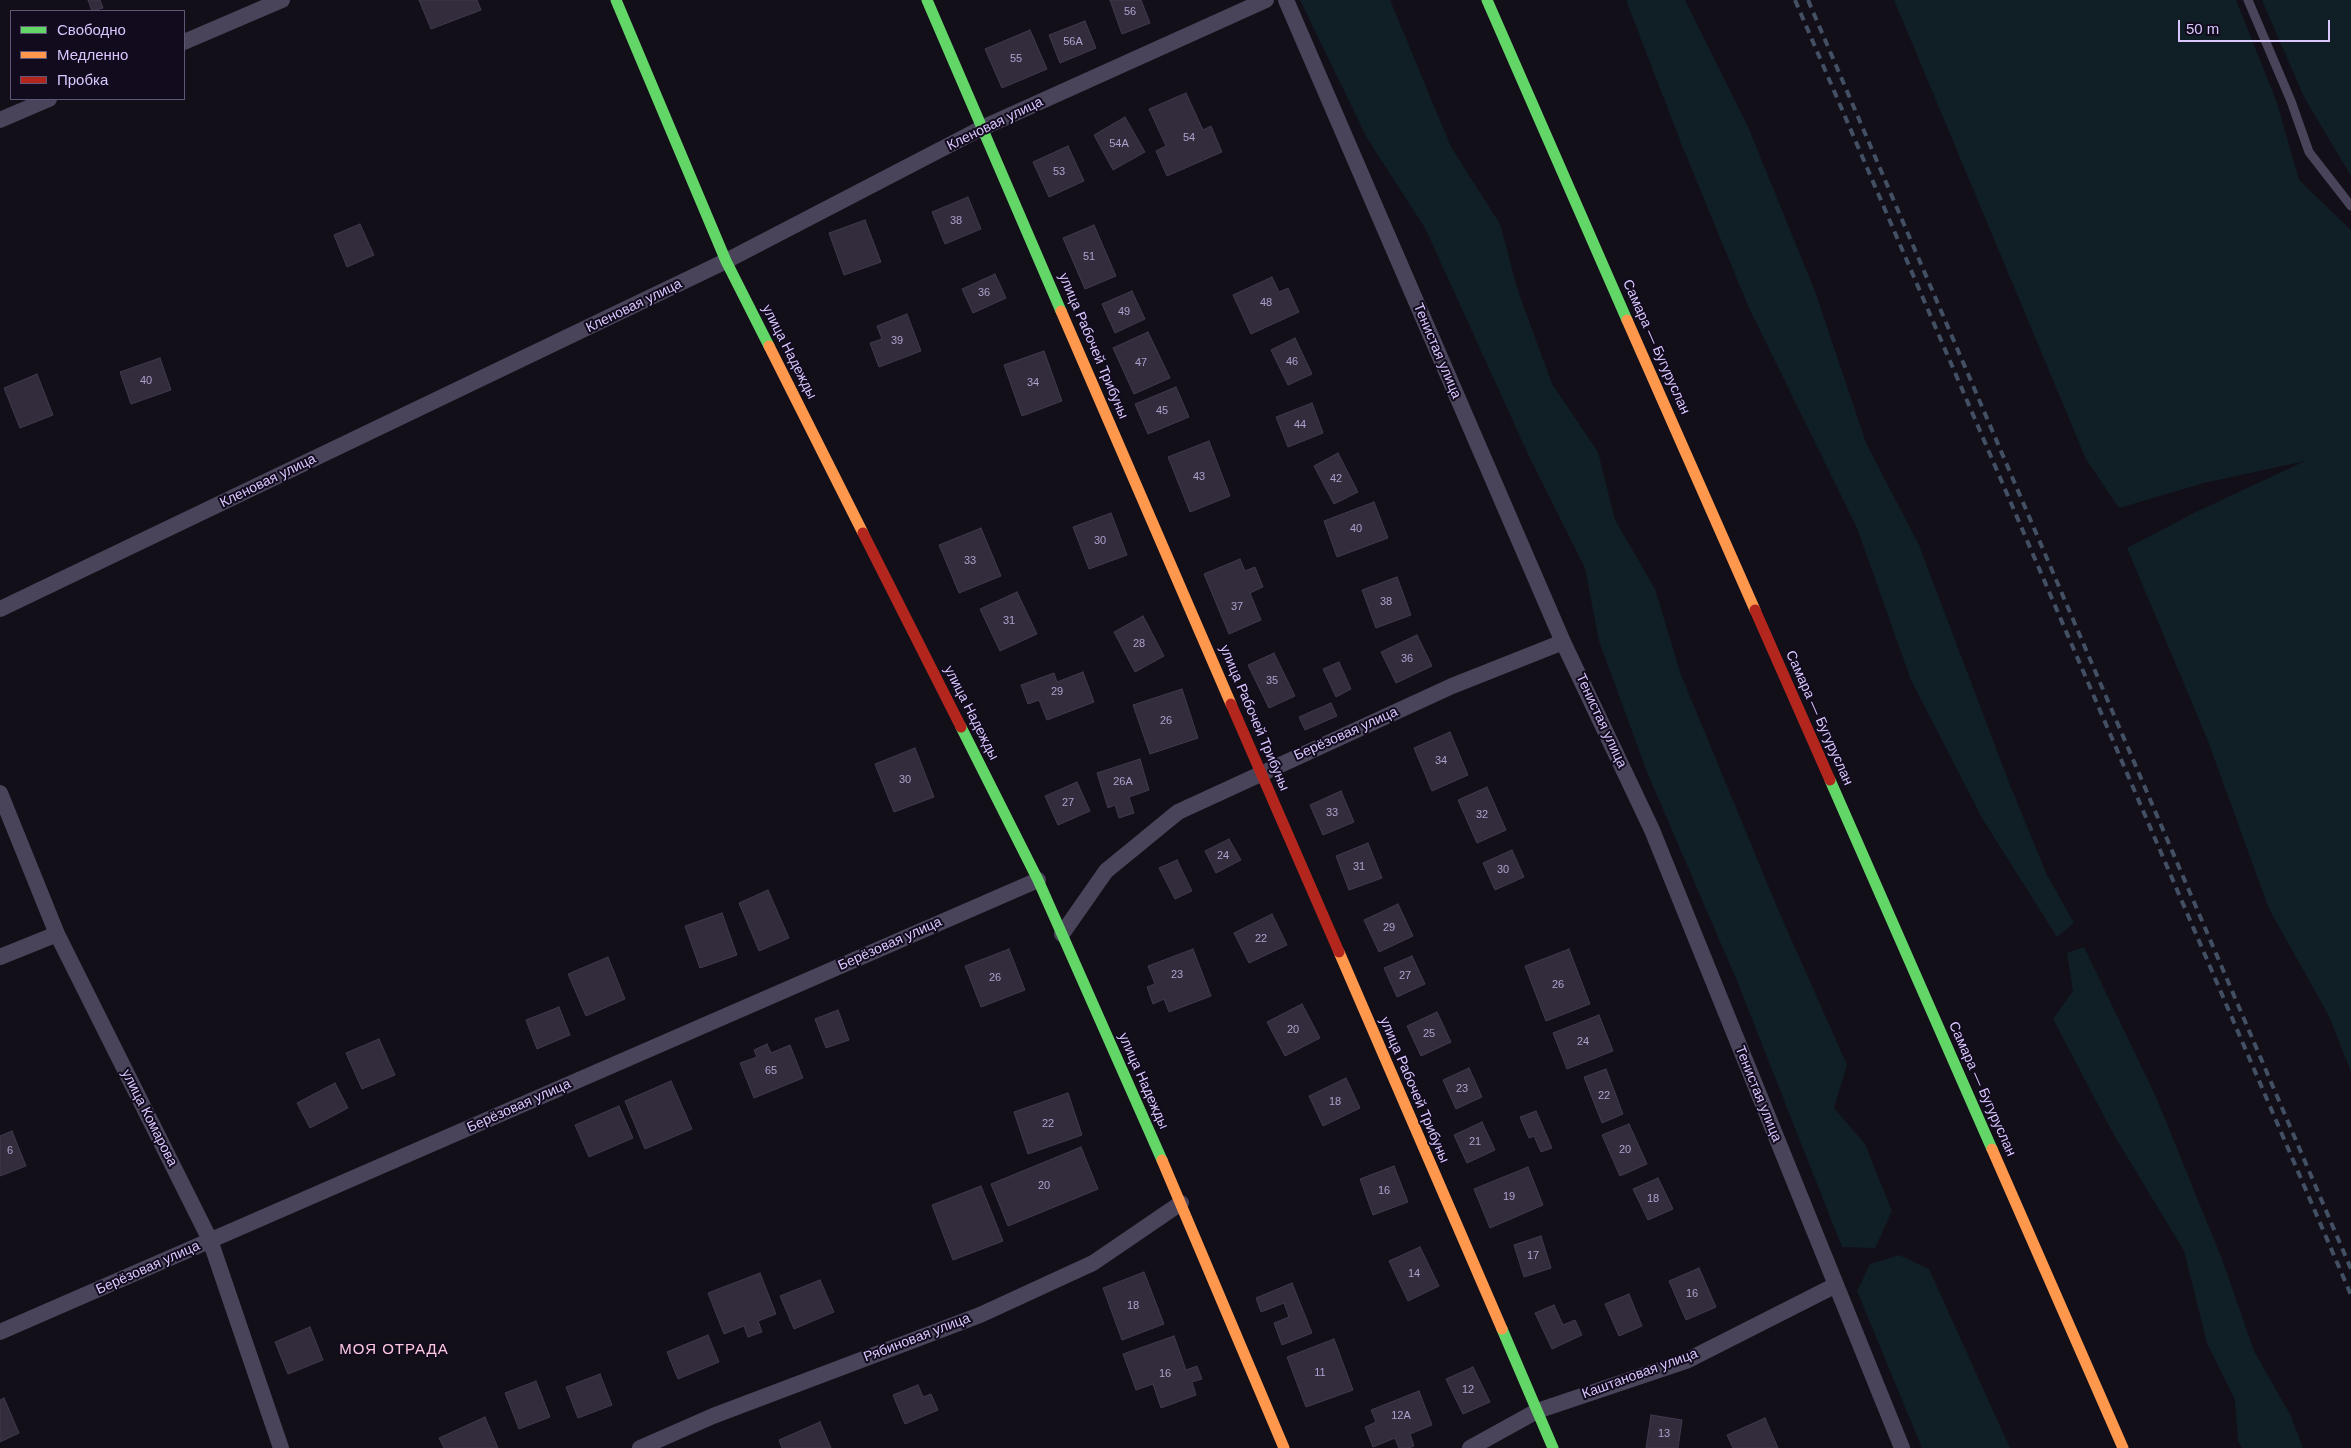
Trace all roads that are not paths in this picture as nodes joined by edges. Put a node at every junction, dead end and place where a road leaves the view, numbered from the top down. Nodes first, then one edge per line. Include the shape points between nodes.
1 (282, 0) edge
2 (616, 0) edge
3 (926, 0) edge
4 (1266, 0) edge
5 (1286, 0) edge
6 (1487, 0) edge
7 (2248, 0) edge
8 (185, 42) edge
9 (47, 100) edge
10 (0, 120) edge
11 (982, 128) junction
12 (2351, 206) edge
13 (726, 261) junction
14 (0, 609) edge
15 (1563, 642) junction
16 (1261, 773) junction
17 (0, 793) edge
18 (1038, 880) junction
19 (57, 934) junction
20 (1062, 934) junction
21 (0, 958) edge
22 (1181, 1203) junction
23 (210, 1240) junction
24 (1836, 1285) junction
25 (0, 1332) edge
26 (1537, 1411) junction
27 (282, 1448) edge
28 (640, 1448) edge
29 (1284, 1448) edge
30 (1470, 1448) edge
31 (1553, 1448) edge
32 (1902, 1448) edge
33 (2123, 1448) edge

1 - 8 street
2 - 13 street, улица Надежды
3 - 11 street, улица Рабочей Трибуны
4 - 11 street, Кленовая улица
5 - 15 street, Тенистая улица
6 - 33 street, Самара — Бугуруслан
7 - 12 lane via 2309,152
9 - 10 street
11 - 13 street, Кленовая улица
11 - 16 street, улица Рабочей Трибуны
13 - 14 street, Кленовая улица
13 - 18 street, улица Надежды
15 - 16 street, Берёзовая улица via 1452,686
15 - 24 street, Тенистая улица via 1652,830
16 - 20 street, Берёзовая улица via 1178,812 1106,871
16 - 26 street, улица Рабочей Трибуны
17 - 19 street, улица Комарова
18 - 20 street, улица Надежды
18 - 23 street, Берёзовая улица
19 - 21 street
19 - 23 street, улица Комарова
20 - 22 street, улица Надежды
22 - 28 street, Рябиновая улица via 1093,1263 989,1311 713,1416
22 - 29 street, улица Надежды
23 - 25 street, Берёзовая улица
23 - 27 street, улица Комарова
24 - 26 street, Каштановая улица via 1686,1360
24 - 32 street, Тенистая улица
26 - 30 street, Каштановая улица
26 - 31 street, улица Рабочей Трибуны

